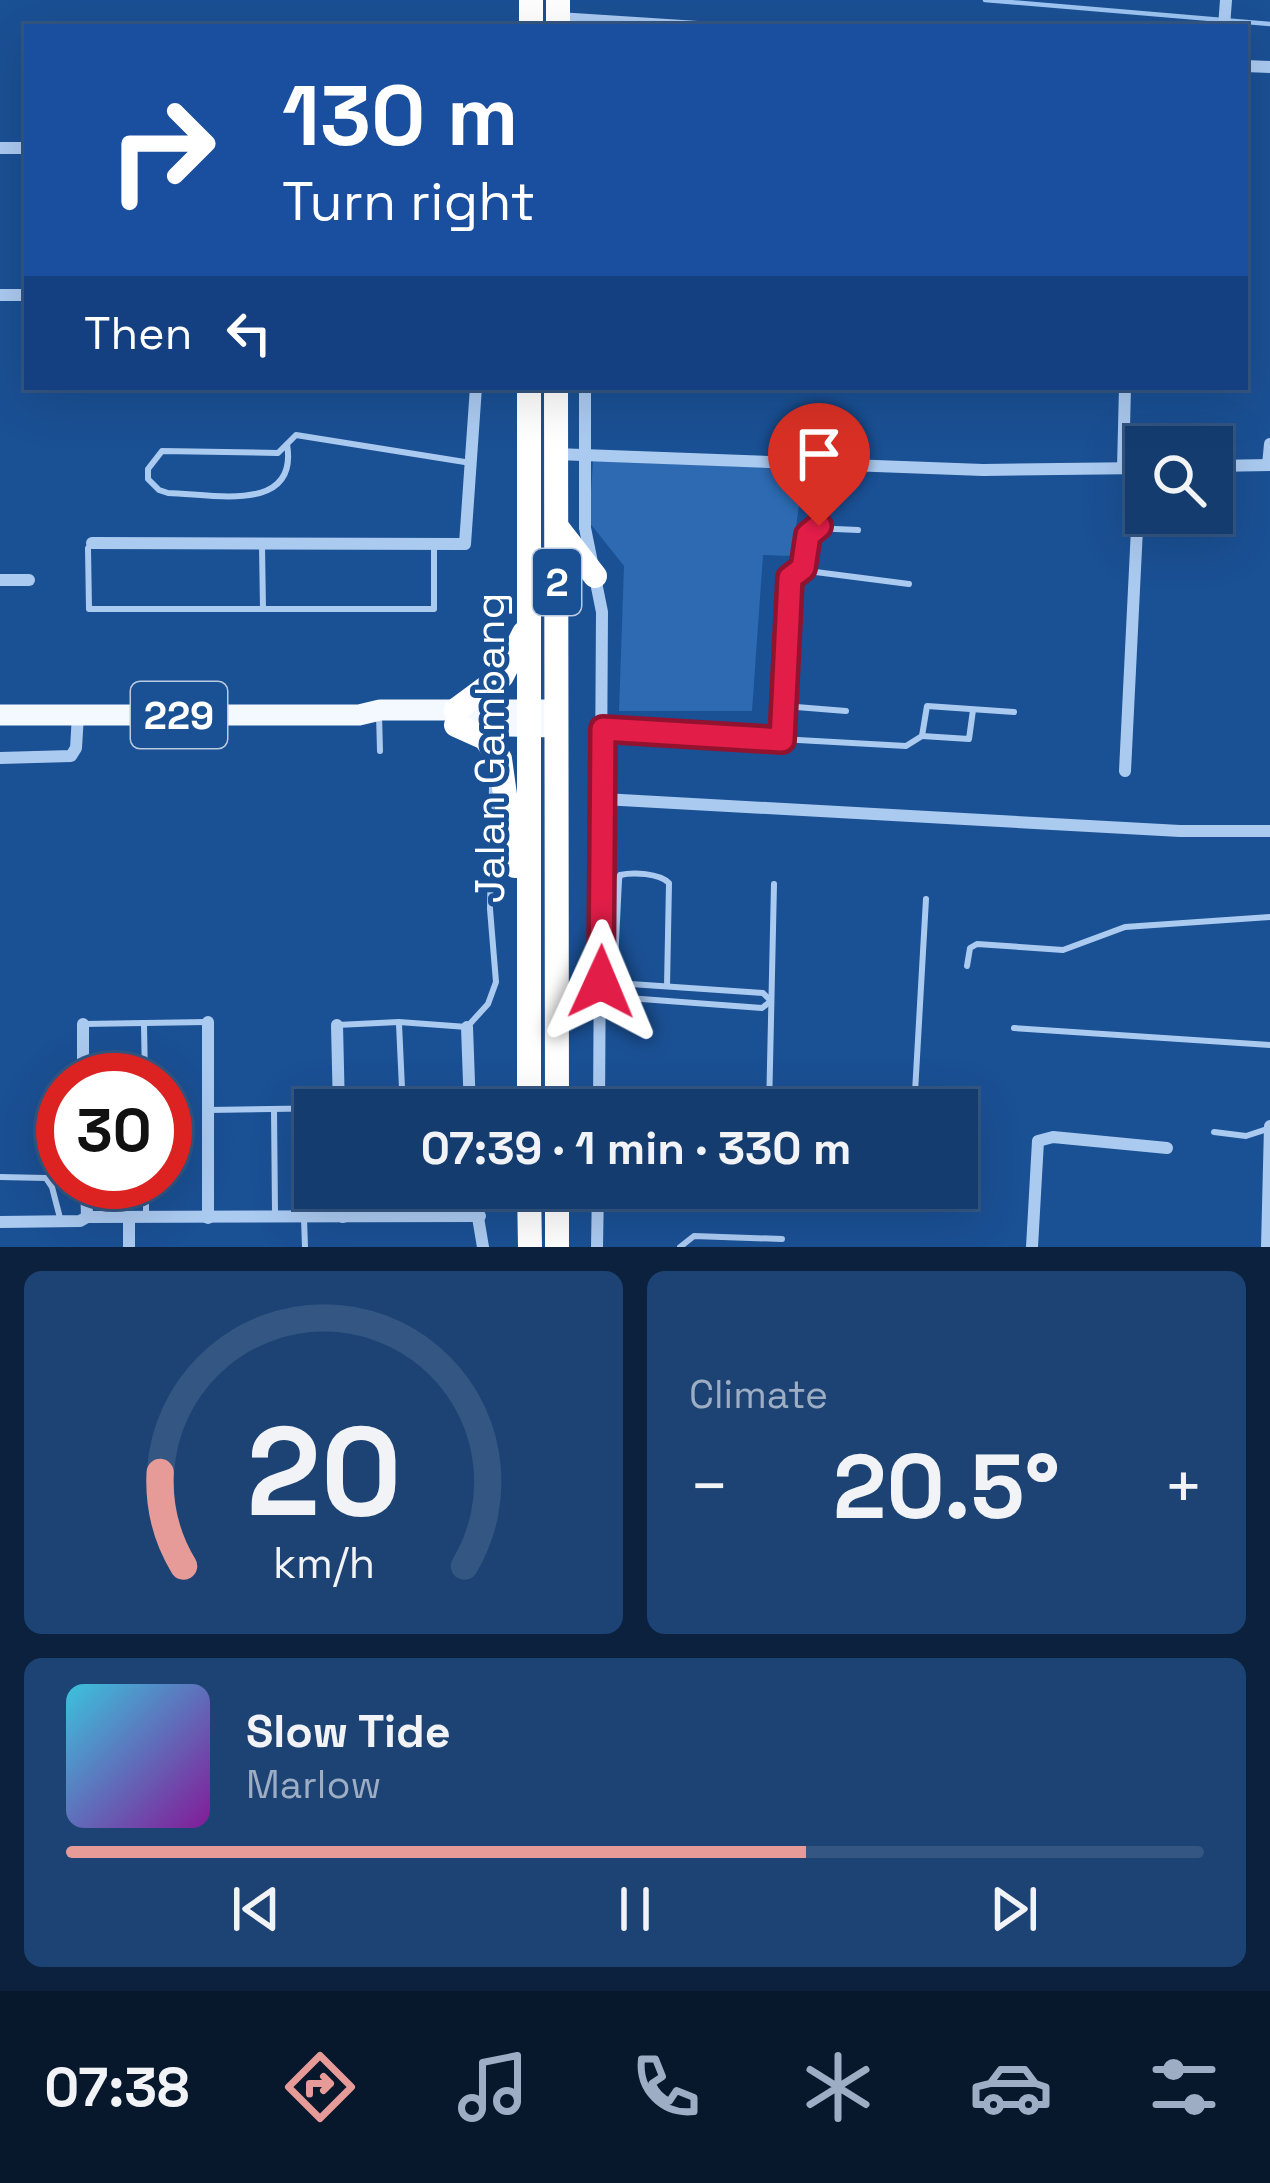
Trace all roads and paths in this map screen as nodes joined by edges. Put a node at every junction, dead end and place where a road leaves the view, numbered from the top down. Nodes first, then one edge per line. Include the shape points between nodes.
1 (558, 15) edge
2 (638, 24) edge
3 (476, 390) edge
4 (529, 390) edge
5 (556, 390) edge
6 (585, 390) edge
7 (1125, 390) edge
8 (287, 444) junction
9 (1270, 444) edge
10 (556, 454) junction
11 (585, 456) junction
12 (472, 463) junction
13 (1269, 465) edge
14 (1233, 466) edge
15 (1123, 468) joint
16 (557, 527) junction
17 (858, 530) dead end
18 (1139, 534) edge
19 (92, 543) joint
20 (262, 544) junction
21 (434, 544) junction
22 (800, 570) junction
23 (595, 576) junction
24 (0, 580) edge
25 (29, 580) dead end
26 (909, 584) dead end
27 (263, 609) junction
28 (528, 622) junction
29 (784, 706) junction
30 (973, 710) junction
31 (846, 711) dead end
32 (1014, 712) dead end
33 (0, 715) edge
34 (78, 715) junction
35 (372, 715) junction
36 (456, 717) junction
37 (527, 718) junction
38 (557, 718) junction
39 (603, 729) junction
40 (922, 736) junction
41 (782, 740) junction
42 (493, 745) junction
43 (380, 751) dead end
44 (0, 758) edge
45 (1125, 771) dead end
46 (603, 799) junction
47 (1270, 831) edge
48 (774, 884) dead end
49 (926, 899) dead end
50 (1270, 917) edge
51 (967, 966) dead end
52 (528, 975) junction
53 (605, 986) junction
54 (667, 986) junction
55 (771, 1001) junction
56 (208, 1022) joint
57 (399, 1022) junction
58 (144, 1023) junction
59 (83, 1024) joint
60 (337, 1025) joint
61 (467, 1027) junction
62 (1014, 1028) dead end
63 (1270, 1045) edge
64 (83, 1053) edge
65 (145, 1053) edge
66 (339, 1089) edge
67 (402, 1089) edge
68 (469, 1089) edge
69 (529, 1089) edge
70 (557, 1089) edge
71 (600, 1089) edge
72 (769, 1089) edge
73 (915, 1089) edge
74 (274, 1109) junction
75 (294, 1109) edge
76 (208, 1110) junction
77 (1270, 1127) edge
78 (1214, 1132) dead end
79 (1167, 1148) dead end
80 (1268, 1176) edge
81 (0, 1177) edge
82 (87, 1209) edge
83 (146, 1209) edge
84 (343, 1209) edge
85 (408, 1209) edge
86 (478, 1209) edge
87 (529, 1209) edge
88 (557, 1209) edge
89 (598, 1209) edge
90 (408, 1216) junction
91 (480, 1216) junction
92 (87, 1217) junction
93 (129, 1217) junction
94 (146, 1217) junction
95 (343, 1217) junction
96 (208, 1218) junction
97 (275, 1218) junction
98 (304, 1218) junction
99 (61, 1221) junction
100 (0, 1222) edge
101 (782, 1239) dead end
102 (129, 1247) edge
103 (305, 1247) edge
104 (483, 1247) edge
105 (530, 1247) edge
106 (557, 1247) edge
107 (597, 1247) edge
108 (680, 1247) edge
109 (1032, 1247) edge
110 (1267, 1247) edge

1 - 2 street
3 - 12 street
4 - 28 highway, Jalan Gambang / 2
5 - 10 highway, Jalan Gambang / 2
6 - 11 street
7 - 15 street
8 - 8 lane via 278,453 162,451 148,479 168,493 263,494 287,474
8 - 12 lane via 296,435
9 - 13 street
10 - 11 street
10 - 16 highway, Jalan Gambang / 2
11 - 15 street
11 - 23 street
12 - 21 street via 467,541
13 - 14 street
16 - 23 highway
16 - 38 highway, Jalan Gambang / 2
17 - 22 lane via 813,528
18 - 45 street
19 - 20 street
19 - 27 lane via 88,609
20 - 21 street
20 - 27 lane
21 - 27 lane via 434,609
22 - 26 lane
22 - 29 lane via 790,578
23 - 39 street
24 - 25 street
28 - 36 highway via 502,676
28 - 37 highway, Jalan Gambang / 2
29 - 31 lane
29 - 41 lane
30 - 32 lane
30 - 40 lane via 969,739
30 - 40 lane via 927,706
33 - 34 main road, 229
34 - 35 main road, 229
34 - 44 street via 71,756
35 - 36 main road, 229
35 - 43 lane
36 - 37 main road, 229
36 - 42 highway
37 - 38 main road, 229
37 - 52 highway, Jalan Gambang / 2
38 - 70 highway, Jalan Gambang / 2
39 - 41 lane
39 - 46 street
40 - 41 lane via 906,746
42 - 52 highway via 504,772
42 - 61 lane via 496,982
46 - 47 street
46 - 53 street
48 - 55 lane
49 - 73 lane
50 - 51 lane via 1125,927 1063,950 976,944
52 - 69 highway, Jalan Gambang / 2
53 - 54 lane
53 - 54 lane via 626,873 669,883
53 - 55 lane via 762,1008
53 - 71 street
54 - 55 lane
55 - 72 lane
56 - 58 lane
56 - 76 street
57 - 60 lane
57 - 61 lane
57 - 67 lane
58 - 59 lane
58 - 65 lane
59 - 64 street
60 - 66 street
61 - 68 street
62 - 63 lane
74 - 75 lane
74 - 76 lane
74 - 97 lane
76 - 96 street
77 - 78 lane via 1246,1136
77 - 80 street
79 - 109 street via 1038,1141
80 - 110 street
81 - 99 lane via 46,1178
82 - 92 street
83 - 94 lane
84 - 95 street
85 - 90 lane
86 - 91 street
87 - 105 highway
88 - 106 highway
89 - 107 street
90 - 91 street
90 - 95 street
91 - 104 street
92 - 93 street
92 - 99 street
93 - 94 street
93 - 102 street
94 - 96 street
95 - 98 street
96 - 97 street
97 - 98 street
98 - 103 lane
99 - 100 street
101 - 108 lane via 694,1236

